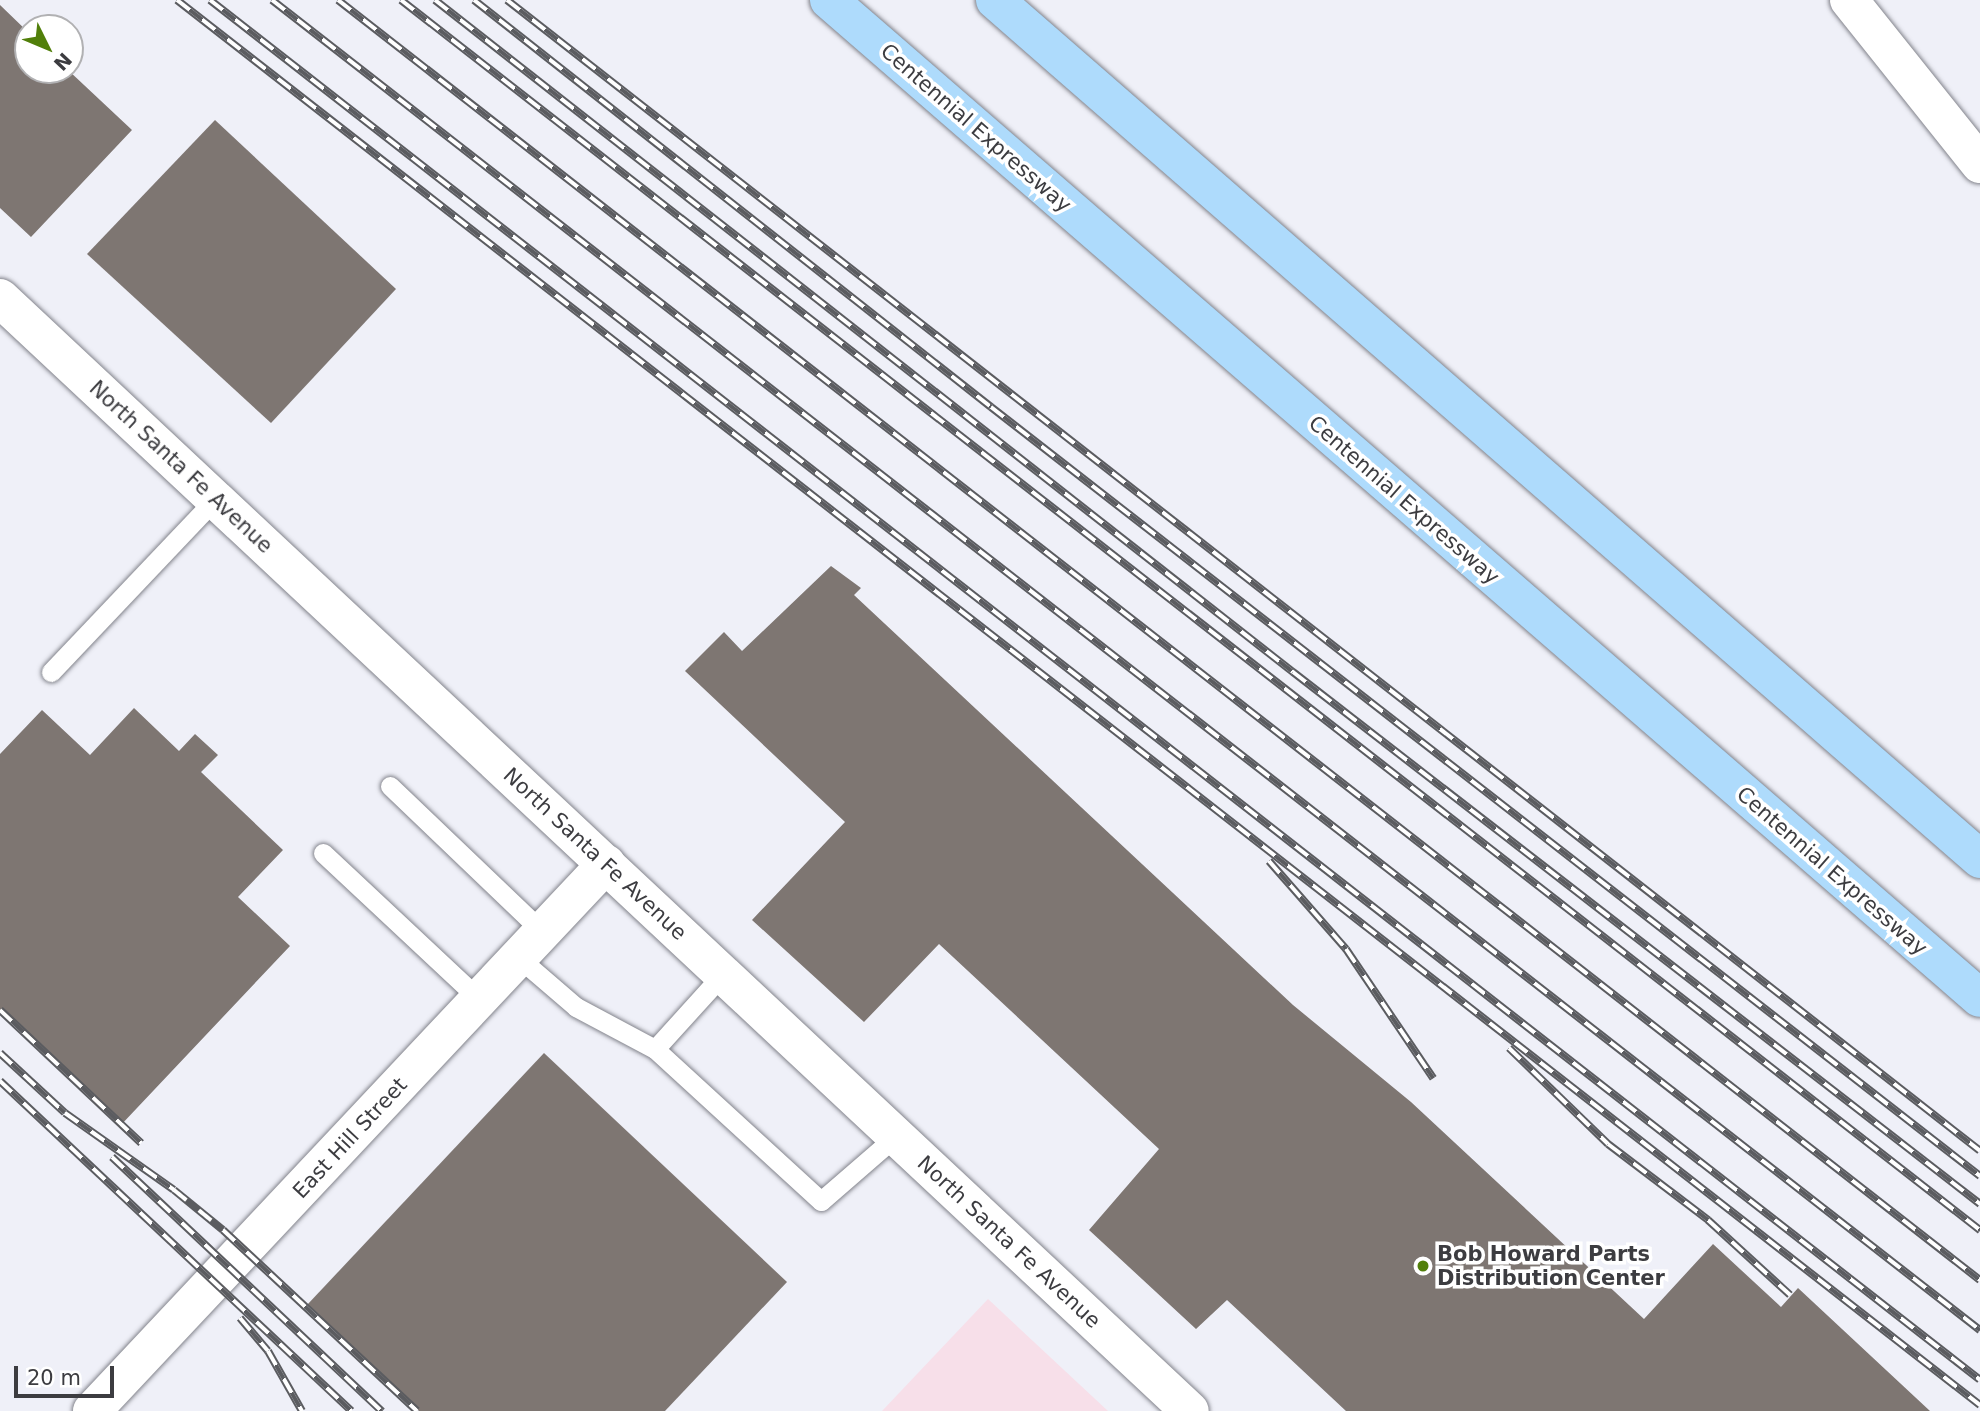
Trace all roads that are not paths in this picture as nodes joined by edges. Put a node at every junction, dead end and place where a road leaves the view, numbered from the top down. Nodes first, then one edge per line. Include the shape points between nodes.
1 (829, 0) edge
2 (995, 0) edge
3 (1849, 0) edge
4 (1980, 164) edge
5 (0, 298) edge
6 (215, 499) junction
7 (51, 672) dead end
8 (390, 786) dead end
9 (323, 853) dead end
10 (1980, 859) edge
11 (606, 864) junction
12 (531, 945) junction
13 (723, 974) junction
14 (1972, 992) edge
15 (480, 1000) junction
16 (655, 1049) junction
17 (896, 1136) junction
18 (92, 1411) edge
19 (1190, 1411) edge

1 - 14 highway, Centennial Expressway
2 - 10 highway
3 - 4 street
5 - 6 street, North Santa Fe Avenue
6 - 7 lane
6 - 11 street, North Santa Fe Avenue
8 - 12 lane
9 - 15 lane
11 - 12 street, East Hill Street
11 - 13 street, North Santa Fe Avenue
12 - 15 street, East Hill Street
12 - 16 lane via 576,1007
13 - 16 lane
13 - 17 street, North Santa Fe Avenue
15 - 18 street, East Hill Street
16 - 17 lane via 821,1201
17 - 19 street, North Santa Fe Avenue

